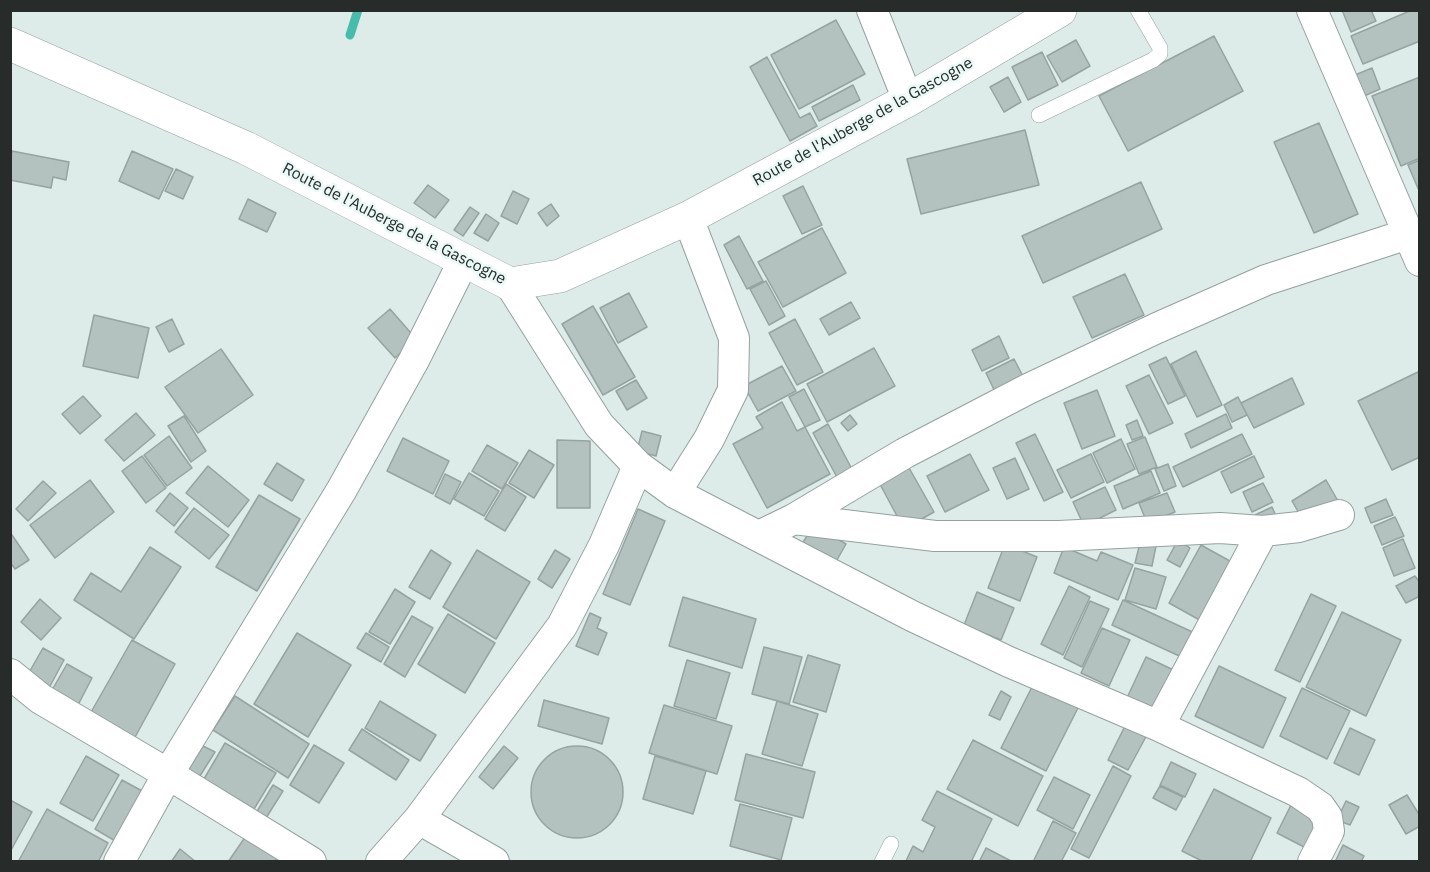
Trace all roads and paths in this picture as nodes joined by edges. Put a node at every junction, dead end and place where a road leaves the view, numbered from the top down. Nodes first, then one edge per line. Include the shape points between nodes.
1 (872, 10) edge
2 (1060, 10) edge
3 (1138, 10) edge
4 (1312, 10) edge
5 (10, 44) edge
6 (908, 100) junction
7 (1038, 116) dead end
8 (688, 218) junction
9 (1408, 234) junction
10 (464, 260) junction
11 (1419, 261) edge
12 (510, 284) junction
13 (639, 466) junction
14 (675, 493) junction
15 (1339, 515) dead end
16 (794, 519) junction
17 (1263, 531) junction
18 (759, 536) junction
19 (10, 674) edge
20 (1159, 726) junction
21 (168, 774) junction
22 (419, 819) junction
23 (891, 844) dead end
24 (119, 861) edge
25 (311, 861) edge
26 (381, 861) edge
27 (494, 861) edge
28 (882, 861) edge
29 (1313, 861) edge

1 - 6 street
2 - 6 street, Route de l'Auberge de la Gascogne
3 - 7 lane via 1160,54
4 - 9 street
5 - 10 street, Route de l'Auberge de la Gascogne via 246,148
6 - 8 street, Route de l'Auberge de la Gascogne
8 - 12 street, Route de l'Auberge de la Gascogne via 560,276
8 - 14 street via 734,338 733,390 709,439
9 - 11 street
9 - 16 street via 1266,280 1157,328 915,448
10 - 12 street, Route de l'Auberge de la Gascogne
10 - 21 street via 341,491
12 - 13 street via 599,425
13 - 14 street
13 - 22 street via 562,626
14 - 18 street
15 - 17 street via 1299,527
16 - 17 street via 935,536 1059,536 1220,528
16 - 18 street
17 - 20 street
18 - 20 street via 912,616
19 - 21 street via 41,699
20 - 29 street via 1298,792 1320,807 1327,817 1329,831
21 - 24 street
21 - 25 street
22 - 26 street
22 - 27 street
23 - 28 lane

